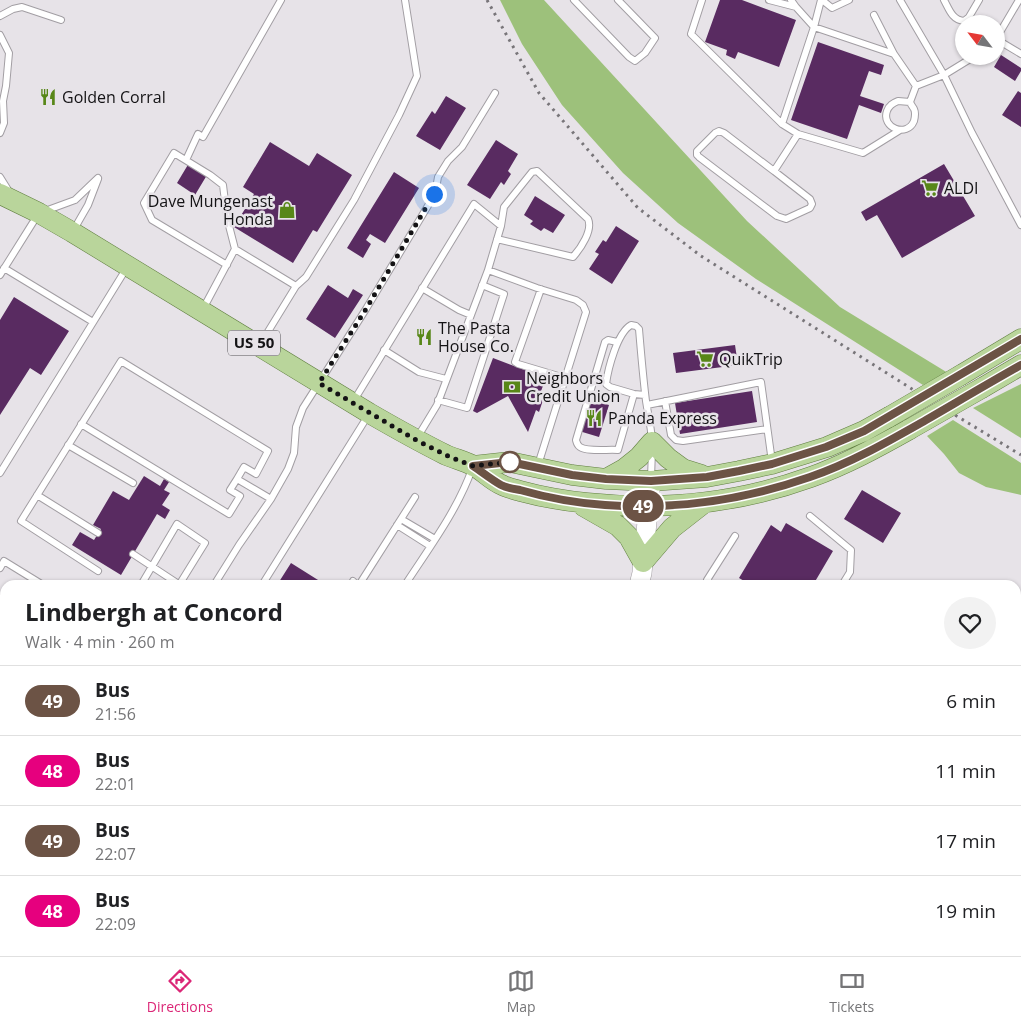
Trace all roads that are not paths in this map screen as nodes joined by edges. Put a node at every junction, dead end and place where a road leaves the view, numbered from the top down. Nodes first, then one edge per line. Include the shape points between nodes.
1 (281, 0) edge
2 (405, 0) edge
3 (574, 0) edge
4 (618, 0) edge
5 (702, 0) edge
6 (769, 0) edge
7 (791, 0) edge
8 (822, 0) edge
9 (849, 0) edge
10 (900, 0) edge
11 (944, 0) edge
12 (979, 0) edge
13 (1019, 0) edge
14 (796, 7) junction
15 (874, 15) dead end
16 (0, 16) edge
17 (62, 20) dead end
18 (1005, 24) edge
19 (814, 27) junction
20 (0, 35) edge
21 (1005, 44) edge
22 (894, 54) junction
23 (1021, 54) edge
24 (961, 65) edge
25 (944, 75) junction
26 (916, 86) junction
27 (494, 93) dead end
28 (910, 102) junction
29 (782, 124) junction
30 (900, 130) junction
31 (0, 133) edge
32 (798, 134) junction
33 (186, 160) junction
34 (774, 170) junction
35 (0, 177) edge
36 (7, 197) edge
37 (39, 213) junction
38 (1021, 225) edge
39 (501, 226) junction
40 (72, 232) junction
41 (497, 239) junction
42 (236, 249) junction
43 (227, 265) junction
44 (128, 266) junction
45 (4, 268) junction
46 (488, 270) junction
47 (0, 275) edge
48 (482, 285) junction
49 (296, 286) junction
50 (422, 288) junction
51 (541, 289) junction
52 (201, 311) junction
53 (471, 315) junction
54 (93, 322) junction
55 (1021, 339) edge
56 (617, 342) junction
57 (259, 346) junction
58 (384, 350) junction
59 (1021, 365) edge
60 (566, 378) junction
61 (446, 379) junction
62 (1021, 379) edge
63 (319, 383) junction
64 (982, 388) junction
65 (634, 394) junction
66 (645, 395) junction
67 (438, 400) junction
68 (665, 402) junction
69 (352, 403) junction
70 (647, 405) junction
71 (369, 413) junction
72 (81, 424) junction
73 (767, 429) junction
74 (416, 440) junction
75 (652, 442) junction
76 (68, 444) junction
77 (772, 464) junction
78 (473, 466) junction
79 (537, 468) junction
80 (0, 473) edge
81 (707, 477) junction
82 (237, 479) junction
83 (606, 479) junction
84 (651, 481) junction
85 (133, 483) dead end
86 (37, 495) junction
87 (415, 497) dead end
88 (271, 499) junction
89 (574, 502) junction
90 (704, 502) junction
91 (649, 506) junction
92 (810, 516) dead end
93 (399, 522) junction
94 (98, 533) dead end
95 (735, 536) dead end
96 (435, 539) junction
97 (430, 546) junction
98 (133, 554) dead end
99 (152, 567) junction
100 (0, 568) edge
101 (98, 571) dead end
102 (644, 576) edge
103 (35, 580) edge
104 (144, 580) edge
105 (172, 580) edge
106 (182, 580) edge
107 (217, 580) edge
108 (265, 580) edge
109 (357, 580) edge
110 (408, 580) edge
111 (707, 580) edge
112 (845, 580) edge

1 - 33 lane via 203,137 198,134
2 - 49 lane via 417,76 354,200 306,277
3 - 4 lane via 635,61 655,38
5 - 29 lane via 691,34
6 - 14 lane
7 - 14 lane
8 - 9 lane via 832,8
8 - 19 lane
10 - 25 lane
11 - 12 lane via 953,16 964,22
13 - 18 lane
14 - 19 lane
15 - 22 lane
16 - 17 lane via 22,6
19 - 22 lane
19 - 29 lane
20 - 31 lane via 9,53 3,101 4,123
21 - 23 lane
22 - 26 lane
24 - 25 lane
25 - 26 lane
25 - 38 lane
26 - 28 lane
27 - 63 lane via 462,147 438,177 434,194
28 - 30 lane via 915,119 910,127
28 - 30 lane via 894,102 887,109 888,123
29 - 32 lane
30 - 32 lane via 862,153
32 - 34 lane
33 - 42 lane via 224,185 227,218
33 - 43 lane via 174,153 144,203 152,220
34 - 34 lane via 719,131 697,151 697,155 777,216 786,219 810,208 810,199
35 - 36 lane
36 - 37 main road, US 50
37 - 40 main road, US 50
37 - 40 lane via 75,200 98,178 88,206
37 - 45 lane
39 - 41 lane
39 - 41 lane via 504,207 532,172 538,171 590,223 573,257
39 - 50 lane via 474,204
40 - 44 main road, US 50
41 - 46 lane
42 - 43 lane
42 - 49 lane
43 - 52 lane
44 - 52 main road, US 50
44 - 54 lane
45 - 47 lane
45 - 54 lane
46 - 48 lane
46 - 51 lane
48 - 53 lane
48 - 67 lane via 504,294 467,408
49 - 57 lane
50 - 53 lane
50 - 58 lane
51 - 60 lane via 576,300 586,312
51 - 60 lane via 515,362
52 - 57 main road, US 50
53 - 61 lane
54 - 80 lane
55 - 77 main road, US 50, bridge via 864,431
56 - 65 lane via 606,384
56 - 65 lane via 605,342 577,444 584,449 618,450
56 - 66 lane via 631,325 639,329
57 - 63 main road, US 50
58 - 61 lane via 419,372
58 - 69 lane
59 - 64 main road, US 50
60 - 79 lane
61 - 67 lane
62 - 64 main road
63 - 69 main road, US 50
63 - 88 lane via 302,408 296,427 294,453
64 - 90 main road, US 50, bridge via 848,462 774,489
65 - 66 lane
66 - 70 lane
67 - 74 lane
68 - 70 lane
68 - 73 lane via 671,435 676,440
68 - 73 lane via 761,382
69 - 71 main road, US 50
70 - 75 lane
71 - 74 main road, US 50
71 - 108 lane
72 - 76 lane
72 - 82 lane via 229,514 240,496 230,490
72 - 82 lane via 121,362 268,451 256,474 244,467
73 - 77 lane
74 - 78 main road, US 50
75 - 81 main road via 684,469
75 - 83 main road via 639,457
75 - 84 lane
76 - 85 lane
76 - 86 lane
77 - 81 main road, US 50
78 - 79 main road, US 50 via 510,462
78 - 89 main road, US 50 via 502,485
78 - 96 lane via 465,490
79 - 83 main road, US 50
81 - 84 main road, US 50
82 - 88 lane
83 - 84 main road, US 50
84 - 91 street
86 - 94 lane
86 - 101 lane via 21,521
87 - 93 lane
88 - 107 lane
89 - 91 main road, US 50
89 - 102 main road via 618,526 628,536
90 - 91 main road, US 50
90 - 102 main road via 672,528
91 - 102 street
92 - 112 lane via 851,550 850,572
93 - 96 lane
93 - 97 lane
93 - 109 lane
95 - 111 lane
96 - 97 lane
97 - 110 lane
98 - 99 lane
99 - 104 lane
99 - 105 lane
99 - 106 lane via 177,524 205,543
100 - 103 lane via 4,561

